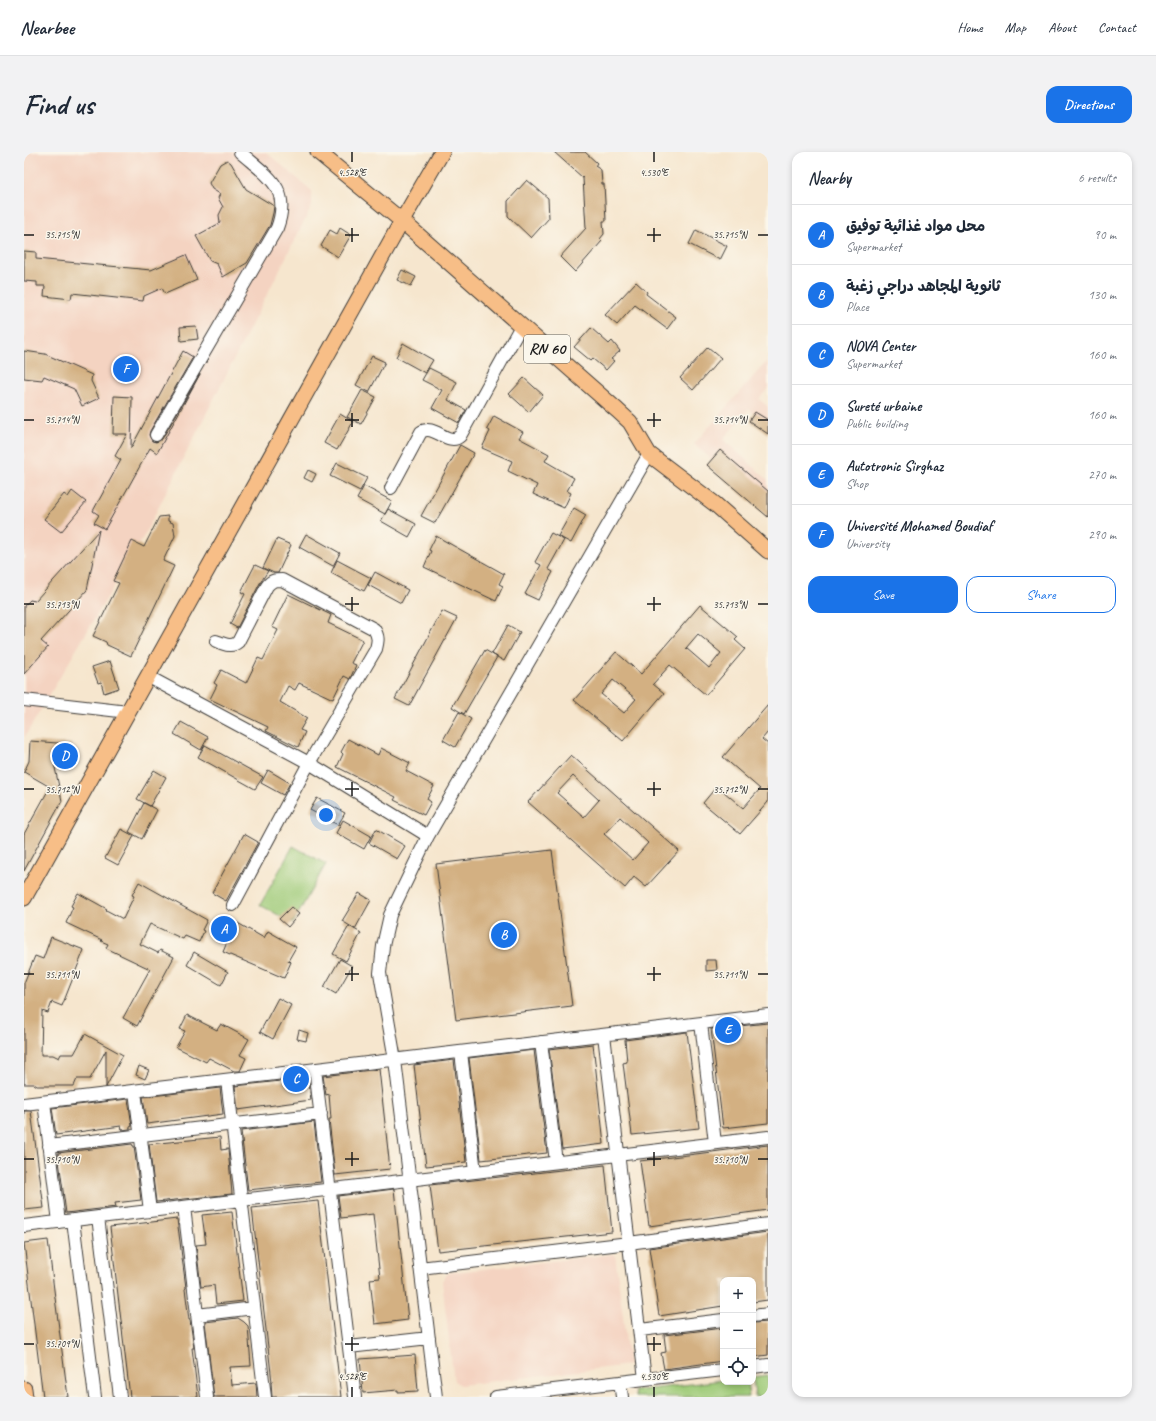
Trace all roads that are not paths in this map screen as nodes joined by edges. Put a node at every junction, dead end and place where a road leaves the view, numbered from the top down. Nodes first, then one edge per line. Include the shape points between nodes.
1 (240, 152) edge
2 (318, 152) edge
3 (442, 152) edge
4 (402, 221) junction
5 (521, 326) junction
6 (156, 435) dead end
7 (648, 454) junction
8 (391, 488) dead end
9 (768, 551) edge
10 (216, 640) dead end
11 (147, 676) junction
12 (24, 700) edge
13 (128, 712) junction
14 (308, 763) junction
15 (428, 836) junction
16 (24, 898) edge
17 (233, 905) dead end
18 (768, 1015) edge
19 (701, 1023) junction
20 (604, 1035) junction
21 (541, 1042) junction
22 (461, 1052) junction
23 (395, 1060) junction
24 (315, 1069) junction
25 (227, 1080) junction
26 (135, 1091) junction
27 (44, 1102) junction
28 (24, 1104) edge
29 (321, 1114) junction
30 (232, 1124) junction
31 (140, 1135) junction
32 (768, 1137) edge
33 (715, 1143) junction
34 (49, 1146) junction
35 (619, 1155) junction
36 (556, 1162) junction
37 (475, 1172) junction
38 (410, 1180) junction
39 (330, 1189) junction
40 (241, 1200) junction
41 (184, 1207) junction
42 (150, 1211) junction
43 (98, 1217) junction
44 (73, 1220) junction
45 (58, 1222) junction
46 (768, 1224) edge
47 (24, 1226) edge
48 (629, 1243) junction
49 (420, 1268) junction
50 (254, 1308) junction
51 (768, 1314) edge
52 (197, 1315) junction
53 (756, 1316) edge
54 (720, 1320) edge
55 (640, 1330) junction
56 (429, 1338) junction
57 (349, 1347) junction
58 (768, 1365) edge
59 (756, 1366) edge
60 (720, 1370) edge
61 (646, 1379) junction
62 (620, 1382) junction
63 (24, 1389) edge
64 (25, 1397) edge
65 (95, 1397) edge
66 (120, 1397) edge
67 (207, 1397) edge
68 (265, 1397) edge
69 (355, 1397) edge
70 (436, 1397) edge
71 (496, 1397) edge
72 (622, 1397) edge

1 - 6 street via 276,184 282,206 278,228
2 - 4 main road, RN 60
3 - 4 main road
4 - 5 main road, RN 60
4 - 11 main road
5 - 7 main road, RN 60 via 630,422
5 - 8 street via 460,436 454,439 429,430 421,432
7 - 9 main road, RN 60 via 715,504
7 - 15 street
10 - 14 street via 229,646 238,642 267,586 276,580 282,580 374,629 378,635 376,649
11 - 13 main road
11 - 14 street
12 - 13 street
13 - 16 main road
14 - 15 street
14 - 17 street
15 - 23 street via 390,915 383,946 380,974
18 - 19 street
19 - 20 street
19 - 33 street
20 - 21 street
20 - 35 street
21 - 22 street
21 - 36 street
22 - 23 street
22 - 37 street
23 - 24 street
23 - 38 street
24 - 25 street
24 - 29 street
25 - 26 street
25 - 30 street
26 - 27 street
26 - 31 street
27 - 28 street
27 - 34 street
29 - 30 street
29 - 39 street
30 - 31 street
30 - 40 street
31 - 34 street
31 - 42 street
32 - 33 street
33 - 35 street
34 - 45 street
35 - 36 street
35 - 48 street
36 - 37 street
37 - 38 street
38 - 39 street
38 - 49 street
39 - 40 street
39 - 57 street
40 - 41 street
40 - 50 street
41 - 42 street
41 - 52 street
42 - 43 street
43 - 44 street
43 - 66 street
44 - 45 street
44 - 65 street
45 - 47 street
46 - 48 street
48 - 49 street
48 - 55 street
49 - 56 street
50 - 52 street
50 - 68 street
51 - 53 street
52 - 67 street
54 - 55 street
55 - 61 street
56 - 57 street
56 - 70 street
57 - 69 street
58 - 59 street
60 - 61 street
61 - 62 street
62 - 71 street
62 - 72 street
63 - 64 main road

